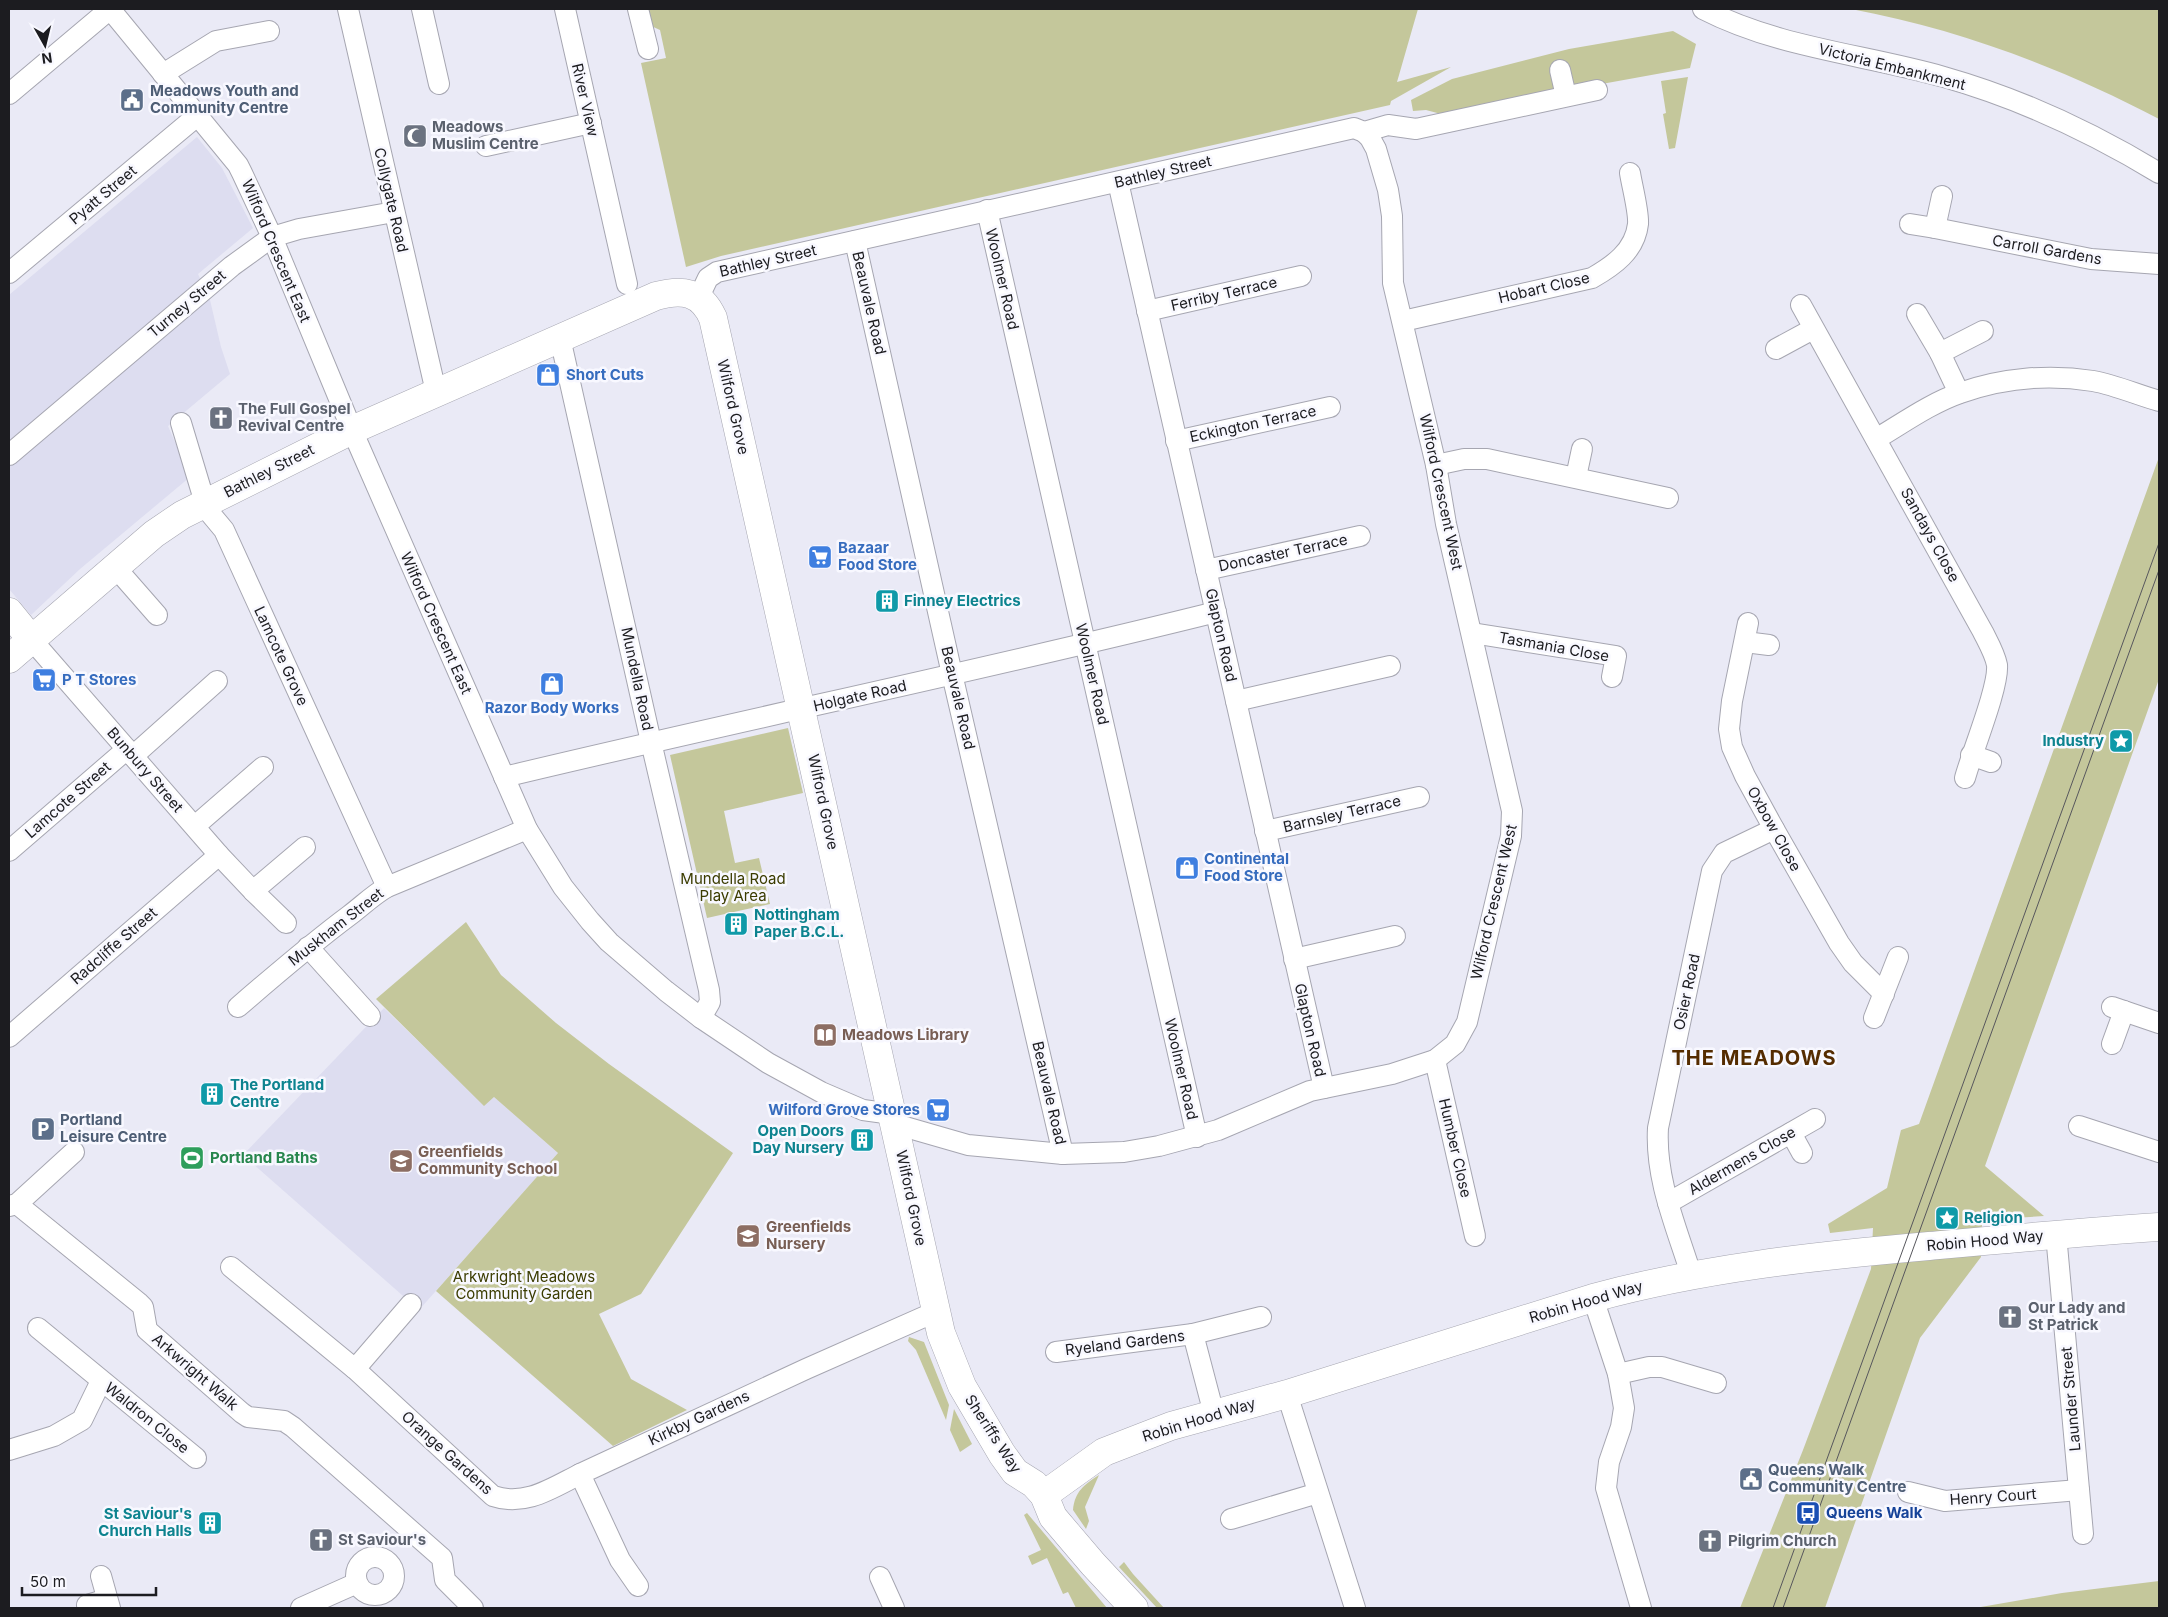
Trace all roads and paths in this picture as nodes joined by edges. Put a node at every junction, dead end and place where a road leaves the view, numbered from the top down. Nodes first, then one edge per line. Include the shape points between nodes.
1 (110, 9) edge
2 (348, 9) edge
3 (422, 9) edge
4 (565, 9) edge
5 (638, 9) edge
6 (1703, 9) edge
7 (269, 31) dead end
8 (648, 49) dead end
9 (1560, 70) dead end
10 (163, 74) junction
11 (439, 84) dead end
12 (1597, 90) dead end
13 (9, 94) edge
14 (1566, 96) junction
15 (197, 116) junction
16 (591, 123) junction
17 (1364, 132) junction
18 (486, 146) dead end
19 (1630, 173) dead end
20 (2159, 173) edge
21 (1118, 182) junction
22 (1942, 196) dead end
23 (987, 210) junction
24 (394, 212) junction
25 (1910, 224) dead end
26 (1935, 228) junction
27 (272, 237) junction
28 (856, 241) junction
29 (2159, 264) edge
30 (9, 274) edge
31 (1301, 276) dead end
32 (627, 284) dead end
33 (698, 299) junction
34 (1800, 305) dead end
35 (1147, 311) junction
36 (1917, 314) dead end
37 (1402, 321) junction
38 (1813, 329) junction
39 (1983, 330) dead end
40 (560, 338) junction
41 (1776, 349) dead end
42 (1940, 353) junction
43 (436, 392) junction
44 (1959, 393) junction
45 (2159, 401) edge
46 (1330, 407) dead end
47 (181, 423) dead end
48 (352, 430) junction
49 (1876, 439) junction
50 (1176, 441) junction
51 (1582, 449) dead end
52 (9, 455) edge
53 (1436, 465) junction
54 (1576, 477) junction
55 (1668, 498) dead end
56 (205, 503) junction
57 (1360, 536) dead end
58 (115, 567) junction
59 (1206, 570) junction
60 (9, 612) edge
61 (1216, 612) junction
62 (157, 615) dead end
63 (1472, 633) junction
64 (31, 639) junction
65 (1085, 645) junction
66 (1769, 646) dead end
67 (9, 658) edge
68 (1390, 666) dead end
69 (952, 674) junction
70 (1612, 677) dead end
71 (217, 681) dead end
72 (1236, 701) junction
73 (802, 709) junction
74 (651, 742) junction
75 (130, 752) junction
76 (1971, 755) junction
77 (1992, 762) dead end
78 (263, 768) dead end
79 (504, 777) junction
80 (1965, 778) dead end
81 (1419, 797) dead end
82 (194, 826) junction
83 (527, 829) junction
84 (1774, 829) junction
85 (1265, 831) junction
86 (305, 847) dead end
87 (9, 850) edge
88 (219, 854) junction
89 (387, 888) junction
90 (253, 891) junction
91 (286, 923) dead end
92 (1395, 936) dead end
93 (308, 947) junction
94 (1898, 957) dead end
95 (1294, 959) junction
96 (1884, 994) junction
97 (238, 1007) dead end
98 (370, 1016) dead end
99 (701, 1018) junction
100 (1874, 1018) dead end
101 (2159, 1023) edge
102 (9, 1037) edge
103 (2112, 1044) dead end
104 (1435, 1060) junction
105 (1324, 1088) junction
106 (894, 1119) junction
107 (1815, 1119) dead end
108 (2079, 1126) dead end
109 (1791, 1133) junction
110 (1197, 1137) junction
111 (74, 1152) dead end
112 (2159, 1152) edge
113 (1064, 1154) junction
114 (1802, 1154) dead end
115 (1668, 1203) junction
116 (13, 1205) edge
117 (2159, 1227) edge
118 (2056, 1234) junction
119 (1475, 1236) dead end
120 (231, 1267) dead end
121 (1691, 1274) junction
122 (1593, 1298) junction
123 (412, 1304) dead end
124 (935, 1312) junction
125 (1260, 1317) dead end
126 (38, 1328) dead end
127 (1193, 1334) junction
128 (1056, 1352) dead end
129 (355, 1369) junction
130 (1618, 1374) junction
131 (101, 1381) junction
132 (1716, 1384) dead end
133 (1287, 1394) junction
134 (1214, 1414) junction
135 (9, 1450) edge
136 (196, 1458) dead end
137 (580, 1474) junction
138 (2079, 1490) junction
139 (1908, 1492) dead end
140 (1318, 1493) junction
141 (1044, 1495) junction
142 (1231, 1519) dead end
143 (2083, 1534) dead end
144 (101, 1576) dead end
145 (880, 1577) dead end
146 (357, 1582) dead end
147 (638, 1586) dead end
148 (109, 1604) edge
149 (87, 1605) dead end
150 (301, 1608) edge
151 (473, 1608) edge
152 (894, 1608) edge
153 (1134, 1608) edge
154 (1355, 1608) edge
155 (1641, 1608) edge

1 - 10 street, Wilford Crescent East
1 - 13 street
2 - 24 street, Collygate Road
3 - 11 street
4 - 16 street, River View
5 - 8 street
6 - 20 street, Victoria Embankment via 1767,36 1944,77 2023,105 2098,139
7 - 10 street via 216,41
9 - 14 street
10 - 15 street, Wilford Crescent East
12 - 14 street, Bathley Street
14 - 17 street, Bathley Street via 1416,129 1388,125
15 - 27 street, Wilford Crescent East via 238,165
15 - 30 street, Pyatt Street
16 - 18 street
16 - 32 street, River View
17 - 21 street, Bathley Street via 1354,128
17 - 37 street, Wilford Crescent West via 1376,149 1388,190 1392,216 1393,283
19 - 37 street, Hobart Close via 1638,223 1625,254 1613,266 1592,278
21 - 23 street, Bathley Street
21 - 35 street, Glapton Road
22 - 26 street
23 - 28 street, Bathley Street
23 - 65 street, Woolmer Road
24 - 27 street, Turney Street
24 - 43 street, Collygate Road
25 - 26 street, Carroll Gardens
26 - 29 street, Carroll Gardens via 2083,257
27 - 48 street, Wilford Crescent East
27 - 52 street, Turney Street via 232,266
28 - 33 street, Bathley Street via 717,272 708,278
28 - 69 street, Beauvale Road
31 - 35 street, Ferriby Terrace
33 - 40 street, Bathley Street via 682,292 656,296
33 - 73 street, Wilford Grove via 713,318
34 - 38 street, Sandays Close
35 - 50 street, Glapton Road
36 - 42 street
37 - 53 street, Wilford Crescent West
38 - 41 street
38 - 49 street, Sandays Close
39 - 42 street
40 - 43 street, Bathley Street
40 - 74 street, Mundella Road
42 - 44 street
43 - 48 street, Bathley Street
44 - 45 street via 2022,379 2060,378 2094,381
44 - 49 street
46 - 50 street, Eckington Terrace
47 - 56 street, Lamcote Grove
48 - 56 street, Bathley Street
48 - 79 street, Wilford Crescent East
49 - 76 street, Sandays Close via 1983,632 1996,663 1996,682
50 - 59 street, Glapton Road
51 - 54 street
53 - 54 street via 1464,459 1487,459
53 - 63 street, Wilford Crescent West via 1446,524
54 - 55 street
56 - 58 street, Bathley Street via 154,534
56 - 89 street, Lamcote Grove via 224,530
57 - 59 street, Doncaster Terrace
58 - 62 street
58 - 64 street, Bathley Street
59 - 61 street, Glapton Road
60 - 64 street, Bunbury Street
61 - 65 street, Holgate Road
61 - 72 street, Glapton Road
63 - 70 street, Tasmania Close via 1616,656
63 - 104 street, Wilford Crescent West via 1513,822 1467,1022 1455,1044
64 - 67 street, Bathley Street
64 - 75 street, Bunbury Street
65 - 69 street, Holgate Road
65 - 110 street, Woolmer Road
66 - 84 street, Oxbow Close via 1747,632 1732,701 1730,741
68 - 72 street
69 - 73 street, Holgate Road
69 - 113 street, Beauvale Road
71 - 75 street, Lamcote Street
72 - 85 street, Glapton Road
73 - 74 street, Holgate Road
73 - 106 street, Wilford Grove
74 - 79 street, Holgate Road
74 - 99 street, Mundella Road via 710,990 710,1002
75 - 82 street, Bunbury Street
75 - 87 street, Lamcote Street
76 - 77 street
76 - 80 street, Sandays Close
78 - 82 street
79 - 83 street, Wilford Crescent East
81 - 85 street, Barnsley Terrace
82 - 88 street, Bunbury Street
83 - 89 street, Muskham Street
83 - 99 street, Wilford Crescent East via 563,887 590,921 631,962
84 - 96 street, Oxbow Close via 1839,943 1853,963
84 - 115 street, Osier Road via 1724,853 1712,871 1658,1128 1659,1165
85 - 95 street, Glapton Road
86 - 90 street
88 - 90 street, Bunbury Street
88 - 102 street, Radcliffe Street
89 - 93 street, Muskham Street
90 - 91 street, Bunbury Street
92 - 95 street
93 - 97 street, Muskham Street
93 - 98 street
94 - 96 street
95 - 105 street, Glapton Road
96 - 100 street
99 - 106 street, Wilford Crescent East via 768,1063 821,1092
101 - 103 street via 2118,1009
104 - 105 street, Wilford Crescent West via 1392,1074
104 - 119 street, Humber Close
105 - 110 street, Wilford Crescent West
106 - 113 street, Wilford Crescent West via 968,1145
106 - 124 street, Wilford Grove
107 - 109 street, Aldermens Close
108 - 112 street
109 - 114 street
109 - 115 street, Aldermens Close
110 - 113 street, Wilford Crescent West via 1124,1152
111 - 116 street
115 - 121 street, Osier Road
116 - 151 street, Arkwright Walk via 139,1303 143,1307 147,1330 248,1418 284,1421 390,1510 442,1558 445,1580
117 - 118 street, Robin Hood Way
118 - 121 street, Robin Hood Way via 1794,1258
118 - 138 street, Launder Street
120 - 129 street, Orange Gardens
121 - 122 street, Robin Hood Way
122 - 130 street
122 - 133 street, Robin Hood Way
123 - 129 street
124 - 137 street, Kirkby Gardens
124 - 141 street, Sheriffs Way via 962,1386 976,1412 1015,1472
125 - 127 street, Ryeland Gardens
126 - 131 street
127 - 128 street, Ryeland Gardens
127 - 134 street, Ryeland Gardens
129 - 137 street, Orange Gardens via 493,1496 503,1499 536,1496
130 - 132 street via 1662,1367
130 - 155 street via 1624,1413 1609,1462 1606,1488
131 - 135 street, Waldron Close via 82,1420 54,1436
131 - 136 street, Waldron Close
133 - 134 street, Robin Hood Way
133 - 140 street
134 - 141 street, Robin Hood Way via 1171,1426 1104,1452
137 - 147 street via 620,1560
138 - 139 street, Henry Court via 1945,1501
138 - 143 street, Launder Street
140 - 142 street
140 - 154 street
141 - 153 street, Sheriffs Way via 1053,1516
144 - 148 street
145 - 152 street
146 - 150 street
148 - 149 street

